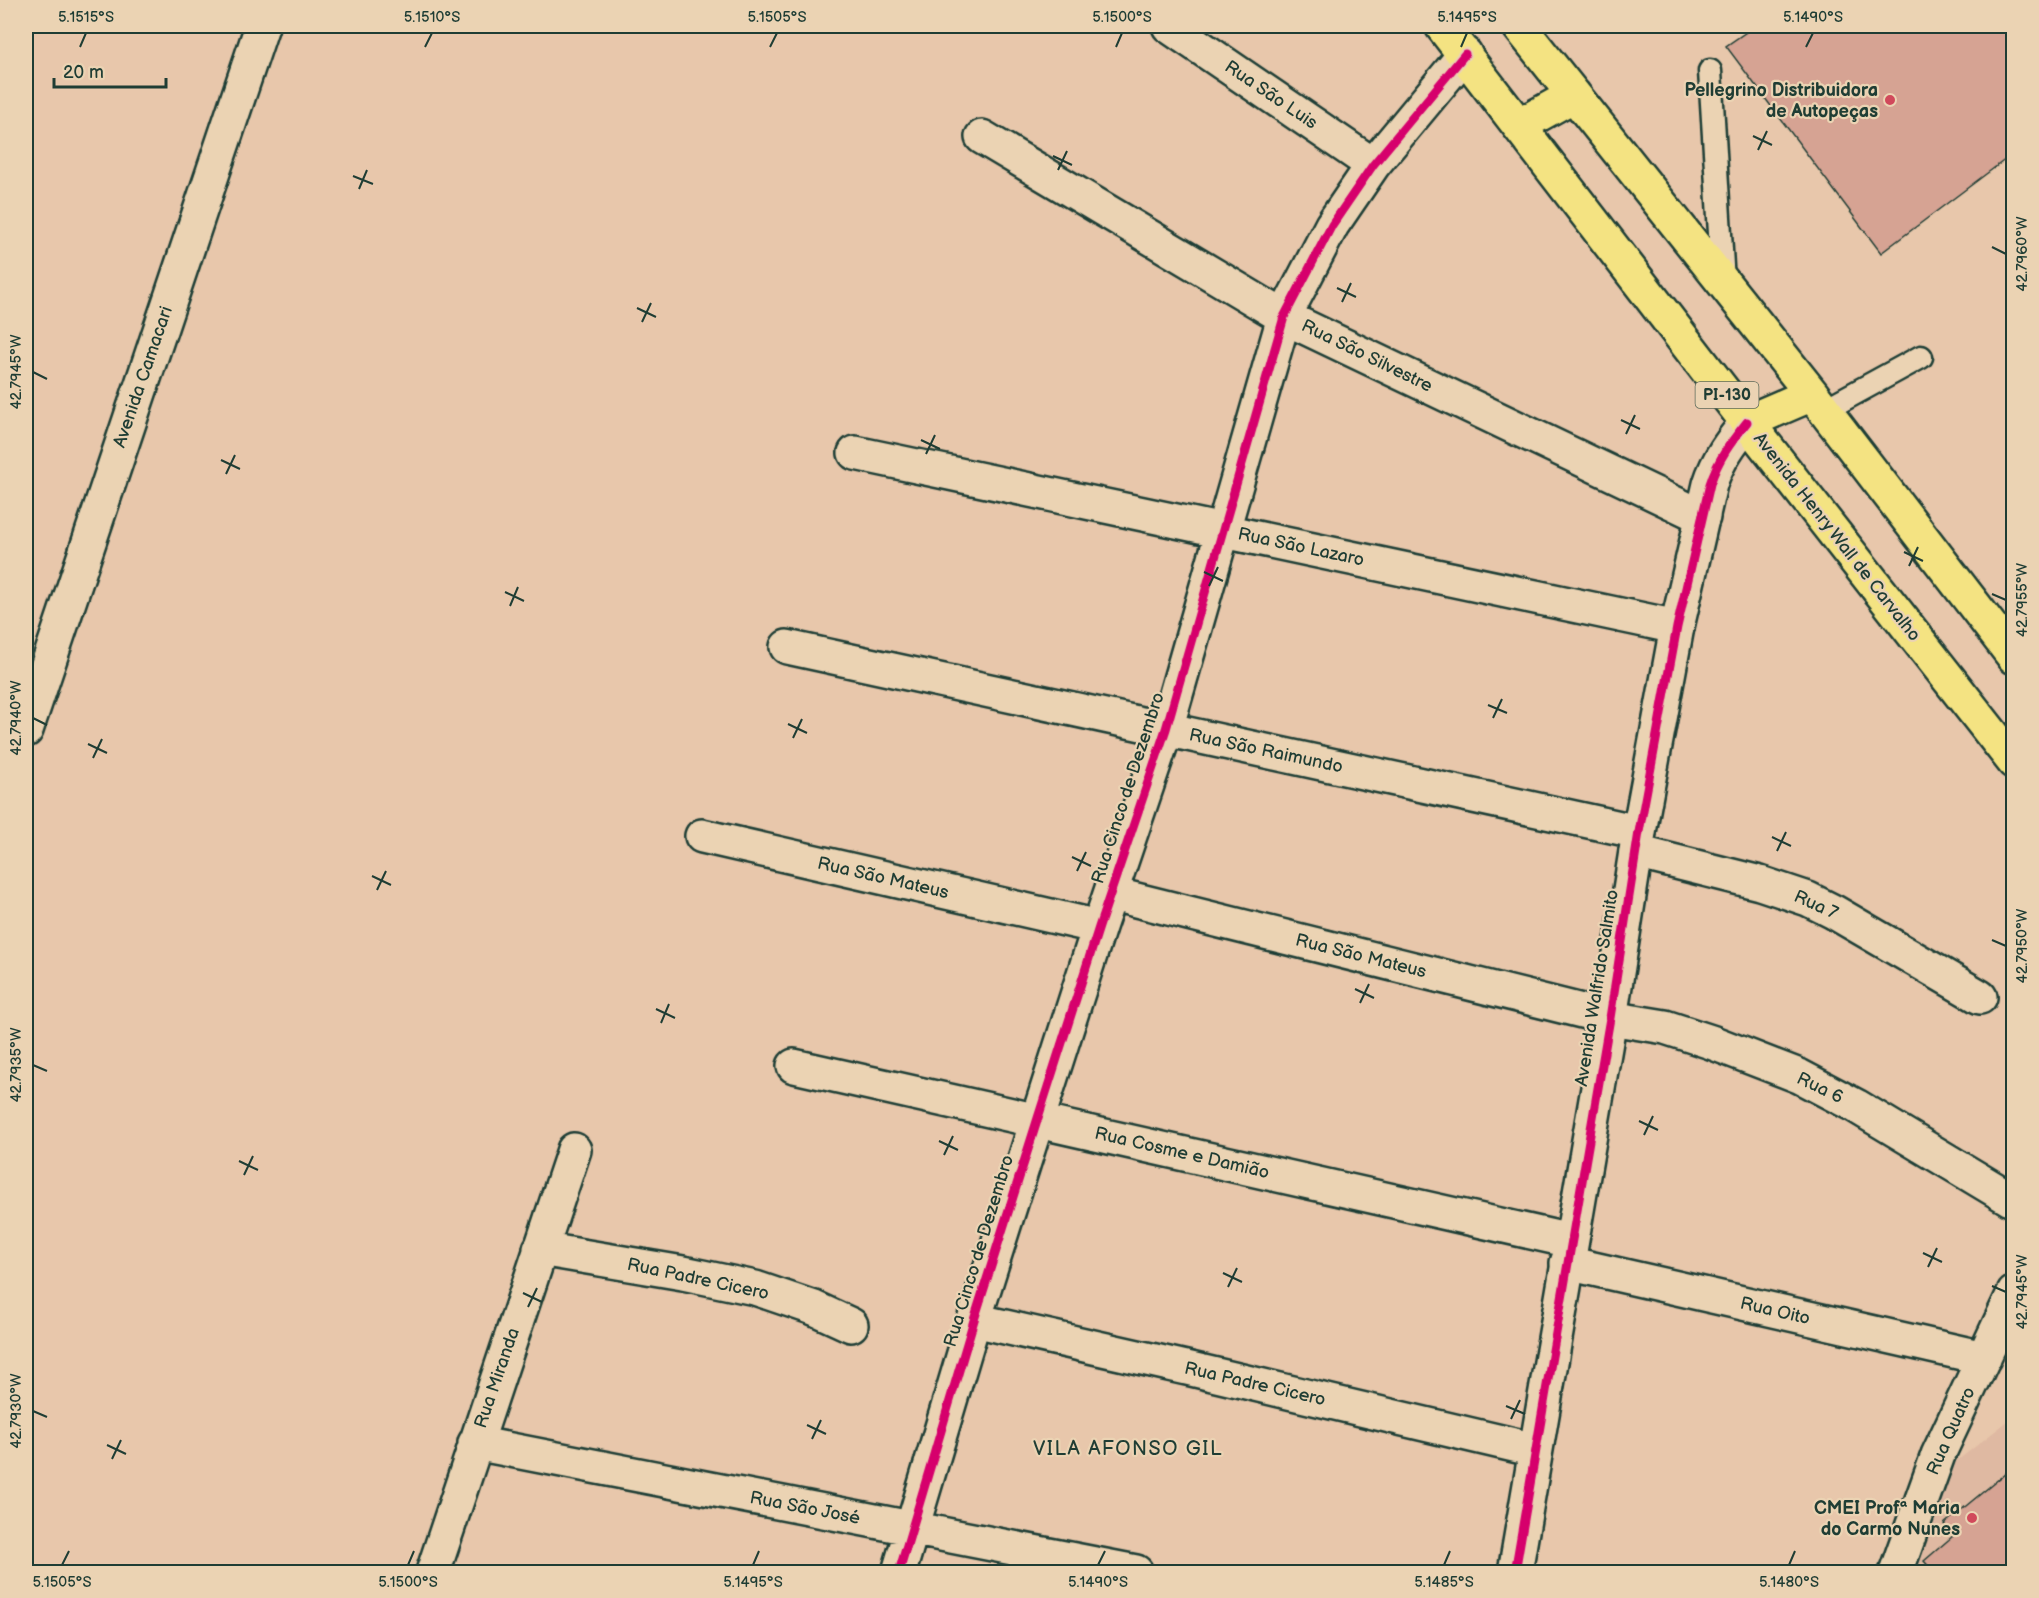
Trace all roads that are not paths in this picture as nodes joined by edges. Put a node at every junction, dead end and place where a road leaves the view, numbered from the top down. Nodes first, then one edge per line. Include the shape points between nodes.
1 (262, 26) edge
2 (1170, 26) edge
3 (1442, 26) edge
4 (1519, 26) edge
5 (1465, 54) junction
6 (1710, 71) dead end
7 (1574, 95) junction
8 (1520, 125) junction
9 (982, 137) dead end
10 (1373, 165) junction
11 (1723, 282) junction
12 (1284, 316) junction
13 (1921, 357) dead end
14 (1818, 402) junction
15 (1747, 422) junction
16 (855, 453) dead end
17 (1702, 517) junction
18 (1222, 531) junction
19 (1677, 627) junction
20 (787, 647) dead end
21 (2013, 657) edge
22 (1166, 729) junction
23 (26, 730) edge
24 (2013, 762) edge
25 (702, 837) dead end
26 (1637, 842) junction
27 (1112, 894) junction
28 (1099, 927) junction
29 (1980, 998) dead end
30 (1610, 1018) junction
31 (794, 1066) dead end
32 (1037, 1121) junction
33 (574, 1150) dead end
34 (2013, 1201) edge
35 (540, 1249) junction
36 (1569, 1252) junction
37 (2013, 1293) edge
38 (974, 1320) junction
39 (851, 1325) dead end
40 (1984, 1358) junction
41 (476, 1443) junction
42 (1535, 1450) junction
43 (913, 1529) junction
44 (433, 1572) edge
45 (900, 1572) edge
46 (1136, 1572) edge
47 (1515, 1572) edge
48 (1896, 1572) edge

1 - 23 street, Avenida Camacari
2 - 10 street, Rua São Luis
3 - 5 main road, Avenida Henry Wall de Carvalho / PI-130
4 - 7 main road
5 - 8 main road, Avenida Henry Wall de Carvalho / PI-130
5 - 10 street, Rua Cinco de Dezembro
6 - 11 lane
7 - 8 main road
7 - 11 main road
8 - 15 main road, Avenida Henry Wall de Carvalho / PI-130
9 - 12 street, Rua São Silvestre
10 - 12 street, Rua Cinco de Dezembro via 1332,225
11 - 14 main road
12 - 17 street, Rua São Silvestre
12 - 18 street, Rua Cinco de Dezembro
13 - 14 lane
14 - 15 main road
14 - 21 main road
15 - 17 street, Avenida Walfrido Salmito via 1717,464
15 - 24 main road, Avenida Henry Wall de Carvalho / PI-130
16 - 18 street, Rua São Lazaro
17 - 19 street, Avenida Walfrido Salmito
18 - 19 street, Rua São Lazaro
18 - 22 street, Rua Cinco de Dezembro
19 - 26 street, Avenida Walfrido Salmito
20 - 22 street, Rua São Raimundo
22 - 26 street, Rua São Raimundo
22 - 27 street, Rua Cinco de Dezembro
25 - 28 street, Rua São Mateus
26 - 29 street, Rua 7 via 1808,899
26 - 30 street, Avenida Walfrido Salmito
27 - 28 street, Rua Cinco de Dezembro
27 - 30 street, Rua São Mateus
28 - 32 street, Rua Cinco de Dezembro
30 - 34 street, Rua 6 via 1665,1027 1798,1076 1856,1106
30 - 36 street, Avenida Walfrido Salmito
31 - 32 street, Rua Cosme e Damião
32 - 36 street, Rua Cosme e Damião
32 - 38 street, Rua Cinco de Dezembro
33 - 35 street, Rua Miranda
35 - 39 street, Rua Padre Cicero via 755,1288
35 - 41 street, Rua Miranda
36 - 40 street, Rua Oito
36 - 42 street, Avenida Walfrido Salmito
37 - 40 street, Rua Quatro
38 - 42 street, Rua Padre Cicero
38 - 43 street, Rua Cinco de Dezembro
40 - 48 street, Rua Quatro via 1938,1455
41 - 43 street, Rua São José
41 - 44 street, Rua Miranda
42 - 47 street, Avenida Walfrido Salmito
43 - 45 street, Rua Cinco de Dezembro
43 - 46 street, Rua São José

